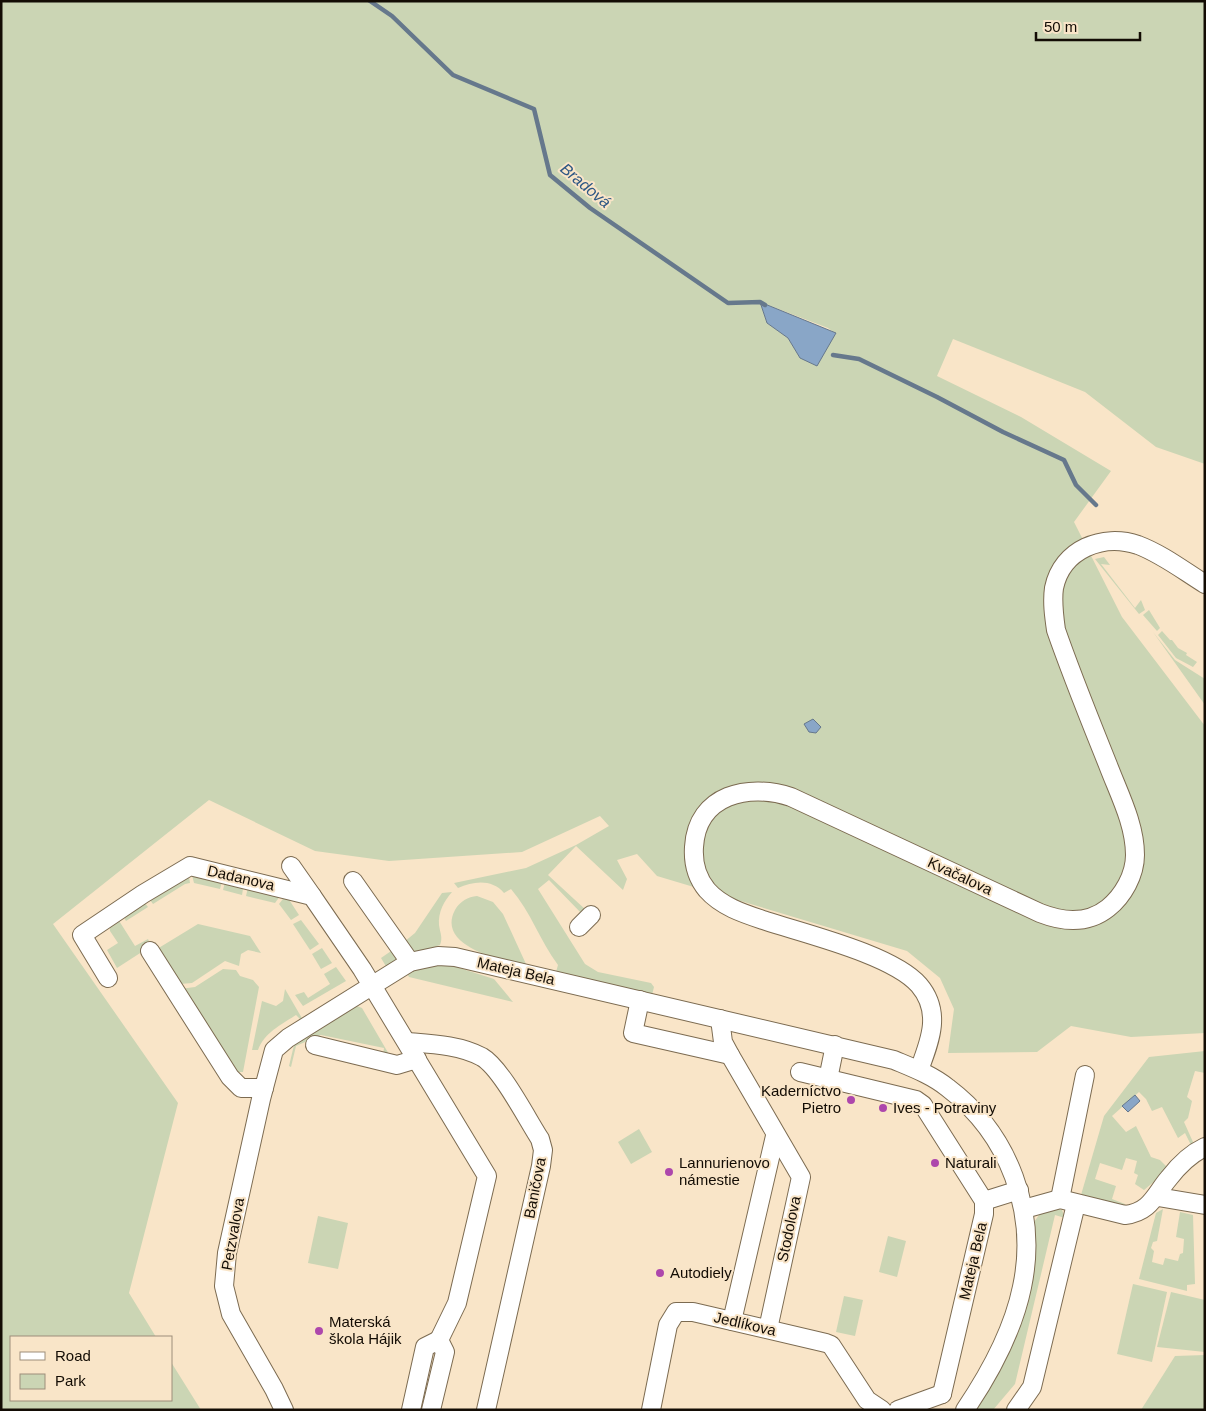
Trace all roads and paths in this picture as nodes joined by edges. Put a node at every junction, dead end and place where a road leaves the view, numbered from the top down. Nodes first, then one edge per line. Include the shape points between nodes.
1 (1205, 584) edge
2 (291, 866) dead end
3 (352, 881) dead end
4 (312, 896) junction
5 (150, 951) dead end
6 (410, 962) junction
7 (108, 978) dead end
8 (372, 985) junction
9 (640, 1000) junction
10 (720, 1019) junction
11 (407, 1042) junction
12 (315, 1045) dead end
13 (835, 1045) junction
14 (730, 1055) junction
15 (417, 1059) junction
16 (919, 1070) junction
17 (800, 1072) dead end
18 (1086, 1075) dead end
19 (828, 1079) junction
20 (264, 1088) junction
21 (259, 1106) joint
22 (776, 1136) junction
23 (1205, 1147) edge
24 (1019, 1190) junction
25 (1158, 1197) junction
26 (984, 1201) junction
27 (1068, 1202) junction
28 (1205, 1204) edge
29 (1024, 1208) junction
30 (732, 1321) junction
31 (768, 1329) junction
32 (439, 1340) junction
33 (942, 1394) junction
34 (965, 1408) edge
35 (284, 1410) edge
36 (411, 1410) edge
37 (431, 1410) edge
38 (486, 1410) edge
39 (651, 1410) edge
40 (882, 1410) edge
41 (898, 1410) edge
42 (1016, 1410) edge

1 - 16 street, Kvačalova via 1152,552 1117,541 1084,548 1074,554 1059,572 1053,604 1056,630 1126,812 1134,843 1134,865 1129,881 1118,899 1100,914 1077,920 1053,918 776,792 750,792 726,798 717,802 702,818 694,842 694,860 700,879 715,898 741,913 898,967 918,983 926,994 933,1020 932,1035
2 - 4 street
3 - 6 street
4 - 7 street, Dadanova via 190,866 82,935
4 - 8 street
5 - 20 street via 230,1077 241,1088
6 - 8 street, Mateja Bela
6 - 9 street, Mateja Bela via 438,956 455,957
8 - 11 street
8 - 20 street, Mateja Bela via 274,1050
9 - 10 street, Mateja Bela
9 - 14 street via 633,1033
10 - 13 street, Mateja Bela
10 - 14 street, Stodolova via 723,1042
11 - 15 street
11 - 38 street, Baničova via 437,1044 484,1058 495,1068 540,1139 543,1150
12 - 15 street via 397,1065
13 - 16 street, Mateja Bela
13 - 19 street
14 - 22 street, Stodolova
15 - 32 street via 487,1176 457,1304
16 - 24 street, Mateja Bela via 947,1087 980,1117 1005,1155
17 - 19 street, Mateja Bela
18 - 27 street
19 - 26 street, Mateja Bela via 909,1097 923,1105
20 - 21 street, Mateja Bela
21 - 35 street, Petzvalova via 227,1252 224,1286 231,1314
22 - 30 street
22 - 31 street, Stodolova via 801,1177
23 - 25 street via 1184,1161 1167,1180
24 - 26 street
24 - 29 street, Mateja Bela
25 - 27 street via 1136,1214 1125,1215
25 - 28 street
26 - 33 street, Mateja Bela via 984,1214
27 - 29 street
27 - 42 street via 1032,1387
29 - 34 street, Mateja Bela via 1026,1242 1022,1288 994,1363
30 - 31 street, Jedlíkova
30 - 39 street, Jedlíkova via 693,1312 676,1312 668,1326
31 - 40 street, Jedlíkova via 831,1345 867,1400
32 - 36 street via 426,1347
32 - 37 street via 445,1352
33 - 34 street
33 - 41 street

